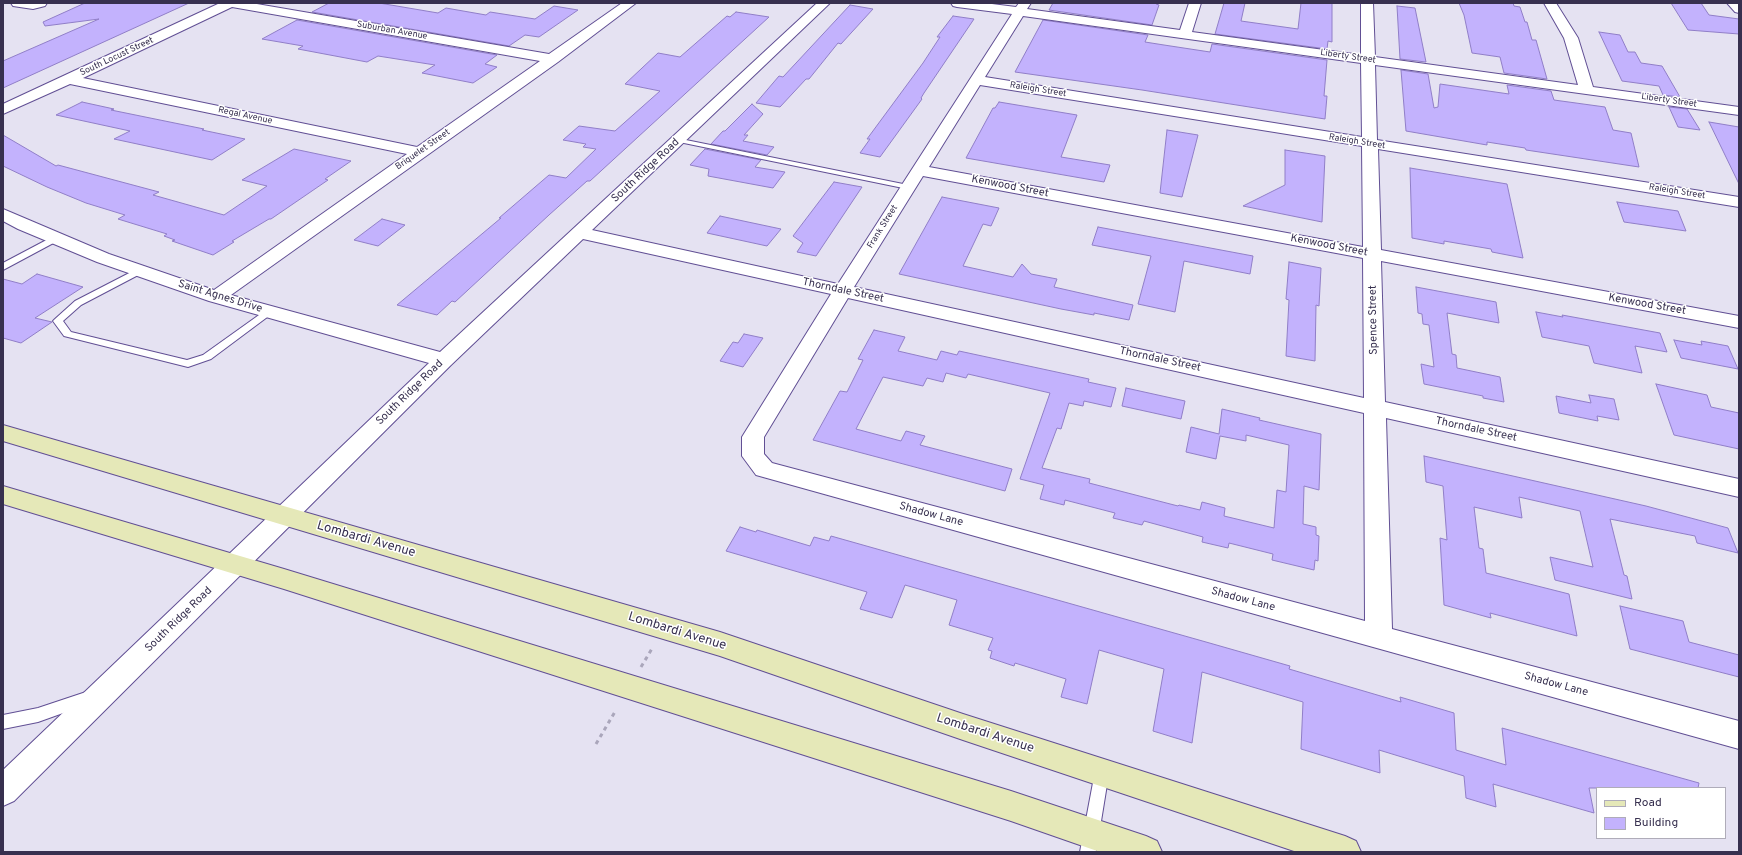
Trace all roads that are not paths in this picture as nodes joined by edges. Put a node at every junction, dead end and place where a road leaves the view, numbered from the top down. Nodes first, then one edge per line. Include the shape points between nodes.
1 (17, 3) edge
2 (41, 3) edge
3 (230, 3) edge
4 (630, 3) edge
5 (824, 3) edge
6 (957, 3) edge
7 (1195, 3) edge
8 (1367, 3) edge
9 (1550, 3) edge
10 (1734, 3) edge
11 (1022, 7) edge
12 (1739, 9) edge
13 (1185, 34) junction
14 (553, 59) junction
15 (1368, 60) junction
16 (69, 79) junction
17 (976, 80) junction
18 (1586, 90) junction
19 (3, 110) edge
20 (1739, 111) edge
21 (679, 140) junction
22 (1370, 144) junction
23 (420, 152) junction
24 (918, 170) junction
25 (908, 187) junction
26 (1739, 202) edge
27 (3, 214) edge
28 (580, 234) junction
29 (56, 238) junction
30 (1372, 254) junction
31 (3, 267) edge
32 (140, 271) junction
33 (843, 290) junction
34 (216, 297) junction
35 (268, 312) junction
36 (1739, 322) edge
37 (444, 360) junction
38 (1375, 408) junction
39 (3, 433) edge
40 (753, 456) joint
41 (1739, 488) edge
42 (3, 495) edge
43 (285, 516) junction
44 (235, 565) junction
45 (1379, 637) junction
46 (107, 689) junction
47 (3, 722) edge
48 (1739, 735) edge
49 (1102, 772) junction
50 (3, 791) edge
51 (1090, 843) edge
52 (1146, 852) edge
53 (1345, 852) edge

1 - 2 street
3 - 14 street, Suburban Avenue
3 - 16 street, South Locust Street
4 - 14 street, Briquelet Street
5 - 21 street, South Ridge Road
6 - 11 street, Liberty Street
7 - 13 street
8 - 15 street, Spence Street
9 - 18 street via 1571,38
10 - 12 street
11 - 13 street, Liberty Street
11 - 17 street, Frank Street
13 - 15 street, Liberty Street
14 - 23 street, Briquelet Street
15 - 18 street, Liberty Street
15 - 22 street, Spence Street
16 - 19 street, South Locust Street
16 - 23 street, Regal Avenue
17 - 22 street, Raleigh Street
17 - 24 street, Frank Street
18 - 20 street, Liberty Street
21 - 25 lane
21 - 28 street, South Ridge Road
22 - 26 street, Raleigh Street
22 - 30 street, Spence Street
23 - 34 street, Briquelet Street
24 - 25 street, Frank Street
24 - 30 street, Kenwood Street
25 - 33 street, Frank Street
27 - 29 street, Saint Agnes Drive
28 - 33 street, Thorndale Street
28 - 37 street, South Ridge Road
29 - 31 lane
29 - 32 street, Saint Agnes Drive
30 - 36 street, Kenwood Street
30 - 38 street, Spence Street
32 - 34 street, Saint Agnes Drive
32 - 35 lane via 78,303 58,321 68,334 188,364 207,357
33 - 38 street, Thorndale Street
33 - 40 street, Frank Street via 753,438
34 - 35 street, Saint Agnes Drive
35 - 37 street, Saint Agnes Drive
37 - 43 street, South Ridge Road
38 - 41 street, Thorndale Street
38 - 45 street, Spence Street
39 - 43 main road, Lombardi Avenue
40 - 45 street, Shadow Lane via 764,469
42 - 44 main road
43 - 44 street, South Ridge Road
43 - 49 main road, Lombardi Avenue via 720,644
44 - 46 street, South Ridge Road
44 - 51 main road via 916,776
45 - 48 street, Shadow Lane
46 - 47 lane via 38,715
46 - 50 street, South Ridge Road
49 - 51 lane
49 - 53 main road, Lombardi Avenue
51 - 52 main road

